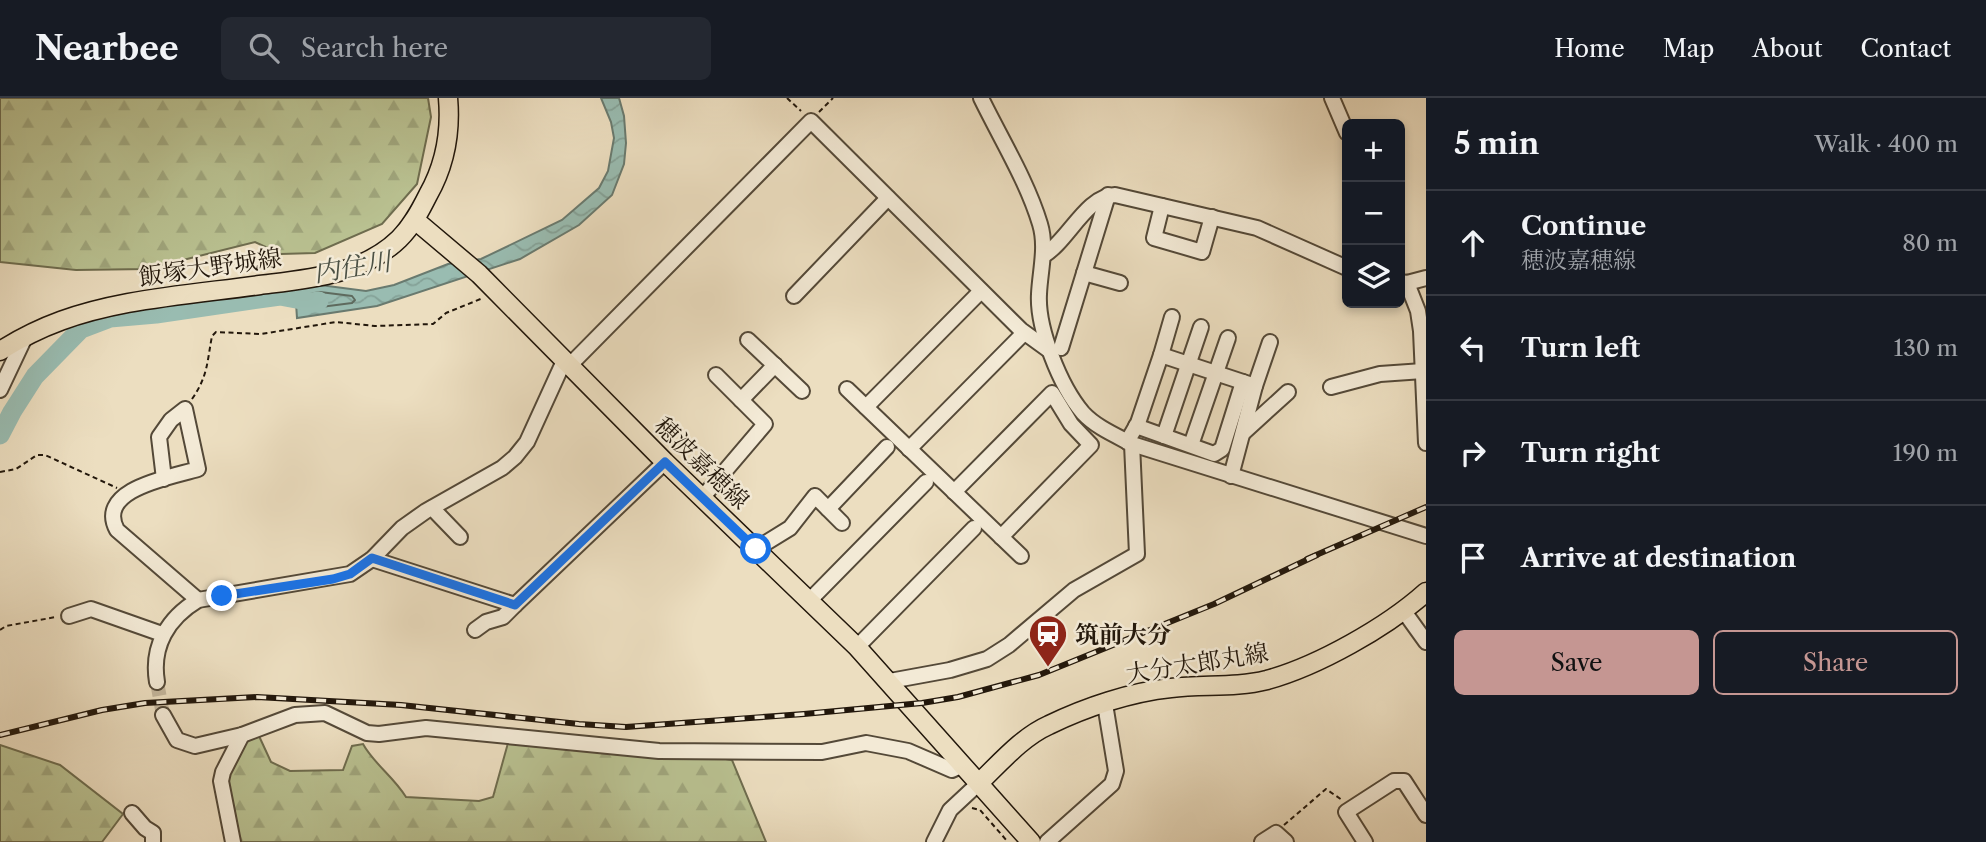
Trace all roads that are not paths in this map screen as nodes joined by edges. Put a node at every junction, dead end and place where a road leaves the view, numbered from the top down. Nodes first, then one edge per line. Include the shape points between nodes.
1 (448, 98) edge
2 (981, 98) edge
3 (1332, 98) edge
4 (1342, 121) edge
5 (1108, 195) junction
6 (888, 198) junction
7 (1162, 206) junction
8 (1212, 217) junction
9 (415, 220) junction
10 (1043, 256) junction
11 (1342, 266) edge
12 (1084, 273) junction
13 (1426, 278) edge
14 (1405, 282) edge
15 (1120, 284) dead end
16 (1405, 284) edge
17 (981, 291) junction
18 (794, 296) dead end
19 (1172, 317) dead end
20 (1201, 327) dead end
21 (1024, 332) junction
22 (26, 335) junction
23 (1228, 338) dead end
24 (748, 340) dead end
25 (1270, 342) dead end
26 (1056, 350) junction
27 (0, 351) edge
28 (1161, 355) junction
29 (567, 364) junction
30 (1189, 364) junction
31 (775, 365) junction
32 (1423, 371) junction
33 (1216, 373) junction
34 (716, 375) dead end
35 (1249, 384) junction
36 (1331, 387) dead end
37 (847, 389) dead end
38 (0, 390) edge
39 (802, 391) dead end
40 (1288, 392) dead end
41 (741, 400) junction
42 (866, 407) junction
43 (1136, 426) junction
44 (1243, 433) junction
45 (1164, 436) junction
46 (1130, 443) junction
47 (1426, 443) edge
48 (1191, 445) junction
49 (887, 447) dead end
50 (909, 449) junction
51 (665, 462) junction
52 (1231, 476) junction
53 (164, 479) junction
54 (926, 482) dead end
55 (954, 492) junction
56 (702, 498) junction
57 (432, 508) junction
58 (828, 509) junction
59 (842, 523) dead end
60 (974, 528) dead end
61 (1426, 536) edge
62 (460, 537) dead end
63 (1001, 537) junction
64 (756, 549) junction
65 (1020, 556) dead end
66 (372, 558) junction
67 (1426, 592) edge
68 (198, 600) junction
69 (809, 601) junction
70 (515, 605) junction
71 (1403, 610) junction
72 (69, 615) road end
73 (475, 630) dead end
74 (162, 634) junction
75 (1426, 642) edge
76 (857, 647) junction
77 (890, 681) junction
78 (157, 682) tunnel mouth
79 (1105, 704) junction
80 (163, 715) tunnel mouth
81 (242, 734) junction
82 (963, 765) junction
83 (979, 783) junction
84 (132, 813) dead end
85 (1426, 815) edge
86 (1281, 837) edge
87 (153, 842) edge
88 (233, 842) edge
89 (934, 842) edge
90 (1031, 842) edge
91 (1047, 842) edge
92 (1262, 842) edge
93 (1365, 842) edge

1 - 9 main road, 飯塚大野城線 via 450,120 443,161
2 - 10 street via 1041,226
3 - 4 street
5 - 7 street
5 - 10 street via 1098,199 1055,249
5 - 12 street
6 - 17 street
6 - 18 street
6 - 29 street via 811,121
7 - 8 street
7 - 8 street via 1154,237 1202,252
8 - 11 street via 1257,228
9 - 22 main road, 飯塚大野城線 via 397,241 366,261 325,277 130,303 72,315
9 - 29 main road, 穂波嘉穂線 via 479,274
10 - 26 street via 1040,317
12 - 15 street
12 - 26 street
13 - 14 street
16 - 32 street via 1418,311
17 - 21 street
17 - 42 street
19 - 28 street
20 - 30 street
21 - 26 street
21 - 50 street
22 - 27 main road, 飯塚大野城線
22 - 38 street
23 - 33 street
24 - 31 street
25 - 35 street
26 - 46 street via 1069,394 1084,414
28 - 30 street
28 - 43 street
29 - 51 main road, 穂波嘉穂線
29 - 57 street via 515,457
30 - 33 street
30 - 45 street
31 - 39 street
31 - 41 street
32 - 36 street via 1380,374
32 - 47 street
33 - 35 street
33 - 48 street
34 - 41 street
35 - 44 street
35 - 48 street via 1222,449 1214,454
37 - 42 street
40 - 44 street
41 - 56 street via 765,424
42 - 50 street
43 - 45 street
43 - 46 street
44 - 52 street
45 - 48 street
46 - 52 street
46 - 77 street via 1137,554 1074,590 987,659
49 - 58 street
50 - 55 street
51 - 56 main road, 穂波嘉穂線
51 - 70 street
52 - 61 street
53 - 53 street via 198,469 186,409 159,437
53 - 68 street via 125,494 113,523
54 - 69 street
55 - 63 street
55 - 63 street via 1052,393 1071,425 1091,445
56 - 64 main road, 穂波嘉穂線
57 - 62 street
57 - 66 street via 402,528
58 - 59 street
58 - 64 street via 815,496 790,528
60 - 76 street
63 - 65 street
64 - 69 main road, 穂波嘉穂線
66 - 68 street via 350,574 333,579
66 - 70 street
67 - 71 main road, 大分太郎丸線
68 - 74 street
69 - 76 main road, 穂波嘉穂線
70 - 73 street via 503,617
71 - 75 street
71 - 79 main road, 大分太郎丸線 via 1322,658 1269,680 1162,689
72 - 74 street via 91,609
74 - 78 street via 154,667
76 - 77 main road, 穂波嘉穂線
77 - 82 main road, 穂波嘉穂線
79 - 83 main road, 大分太郎丸線 via 1038,732
79 - 91 street via 1115,778
80 - 81 street via 177,740 188,745
81 - 82 street via 295,715 325,713 379,734 426,728 659,751 822,752 866,743 908,751 952,769
81 - 88 street via 222,777
82 - 83 main road, 穂波嘉穂線
83 - 89 street via 950,810
83 - 90 main road, 穂波嘉穂線
84 - 87 street via 153,833
85 - 93 street via 1404,781 1394,781 1346,812
86 - 92 street

